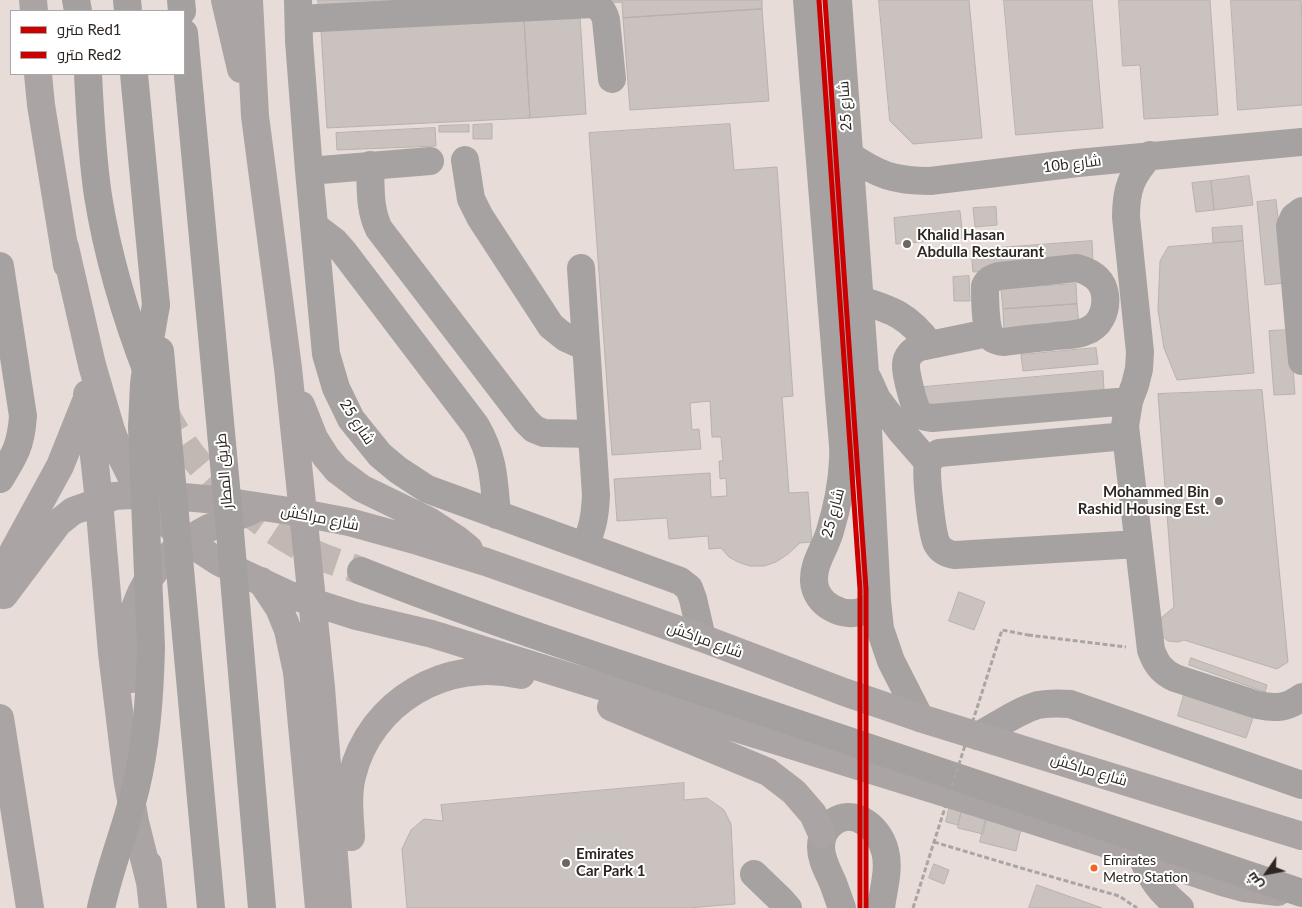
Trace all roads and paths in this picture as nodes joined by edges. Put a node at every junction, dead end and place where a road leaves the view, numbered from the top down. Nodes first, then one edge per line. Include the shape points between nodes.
1 (225, 0) edge
2 (249, 0) edge
3 (268, 0) edge
4 (807, 0) edge
5 (838, 0) edge
6 (298, 10) edge
7 (185, 44) edge
8 (252, 51) junction
9 (38, 75) edge
10 (88, 75) edge
11 (134, 75) edge
12 (612, 79) dead end
13 (255, 116) junction
14 (1302, 142) edge
15 (849, 155) junction
16 (1150, 155) junction
17 (465, 160) dead end
18 (430, 161) dead end
19 (370, 165) junction
20 (310, 170) junction
21 (1302, 211) edge
22 (314, 226) junction
23 (65, 247) junction
24 (0, 266) edge
25 (581, 268) dead end
26 (860, 300) junction
27 (156, 305) junction
28 (988, 334) dead end
29 (930, 344) junction
30 (586, 348) junction
31 (1302, 361) edge
32 (7, 362) edge
33 (288, 368) junction
34 (866, 373) junction
35 (149, 377) dead end
36 (88, 398) junction
37 (1129, 401) junction
38 (866, 408) junction
39 (841, 422) junction
40 (592, 434) junction
41 (1126, 436) junction
42 (928, 462) junction
43 (0, 479) edge
44 (143, 495) junction
45 (172, 496) junction
46 (99, 501) junction
47 (262, 507) junction
48 (302, 513) junction
49 (498, 515) junction
50 (198, 535) junction
51 (1138, 544) junction
52 (585, 546) junction
53 (486, 562) junction
54 (361, 571) tunnel mouth
55 (262, 582) junction
56 (878, 601) junction
57 (2, 602) edge
58 (312, 602) junction
59 (702, 638) junction
60 (1151, 650) junction
61 (1302, 697) edge
62 (611, 708) junction
63 (0, 718) edge
64 (920, 718) junction
65 (978, 736) junction
66 (852, 765) junction
67 (1302, 785) edge
68 (822, 834) junction
69 (1302, 836) edge
70 (934, 842) junction
71 (1140, 855) junction
72 (754, 874) dead end
73 (1302, 894) edge
74 (151, 895) edge
75 (30, 908) edge
76 (101, 908) edge
77 (210, 908) edge
78 (262, 908) edge
79 (319, 908) edge
80 (338, 908) edge
81 (347, 908) edge
82 (788, 908) edge
83 (842, 908) edge
84 (881, 908) edge
85 (913, 908) edge
86 (1137, 908) edge
87 (1180, 908) edge

1 - 13 main road
2 - 8 main road
3 - 8 main road
4 - 39 street, شارع 25
5 - 15 street, شارع 25
6 - 12 street via 593,4 600,8 606,20
6 - 20 street, شارع 25
7 - 78 highway, طريق المطار, bridge
8 - 13 main road
9 - 23 main road
10 - 35 highway via 94,159 105,234 135,342
11 - 27 highway
13 - 33 main road
14 - 16 street, 10b شارع
15 - 16 street, 10b شارع via 867,168 887,176 908,181 930,181
15 - 26 street, شارع 25
16 - 37 street via 1138,168 1126,200 1140,352
17 - 30 street via 472,199 480,217 551,326
18 - 19 street
19 - 20 street
19 - 40 street via 371,207 379,229 526,421 544,433
20 - 22 street, شارع 25
21 - 31 street via 1290,226
22 - 49 street via 343,251 476,426 490,456
22 - 49 street, شارع 25 via 326,354 336,388 351,419 380,455 405,475 427,489
23 - 36 main road
23 - 44 main road via 111,430 121,456
24 - 32 street
25 - 30 street
26 - 29 street via 885,307 911,322
26 - 34 street, شارع 25
27 - 76 highway, bridge via 144,384 142,427 151,647 148,716 144,751 128,818
27 - 77 highway, bridge
28 - 29 street
29 - 37 street via 913,350 906,364 914,404 924,417
30 - 40 street
32 - 43 street via 24,416 16,453
33 - 48 main road
33 - 53 main road via 314,438 337,470 361,488 429,521
34 - 38 street, شارع 25
34 - 42 street via 877,399
36 - 46 main road
36 - 57 main road via 60,466 7,563
37 - 41 street
38 - 39 street
38 - 56 street, شارع 25
39 - 56 street, شارع 25 via 843,460 839,497 829,533 814,568 814,584 820,599 833,610 848,614 864,610
40 - 52 street via 596,513
41 - 42 street via 939,453
41 - 51 street
42 - 51 street via 934,535 936,543 948,554
44 - 45 main road, شارع مراكش
44 - 46 main road, شارع مراكش via 115,496
44 - 50 main road via 169,525
45 - 47 main road, شارع مراكش
45 - 50 main road
46 - 57 main road, شارع مراكش via 73,511 58,522
46 - 74 main road via 127,777
47 - 48 main road, شارع مراكش
47 - 50 main road
48 - 53 main road, شارع مراكش via 366,527
48 - 58 main road
49 - 52 street, شارع 25
50 - 55 main road via 237,554
50 - 74 main road via 166,557 149,578 137,601 130,627
51 - 60 street
52 - 59 street, شارع 25 via 680,581 689,588
53 - 59 main road, شارع مراكش
54 - 73 highway via 495,621
55 - 58 main road
55 - 79 main road via 279,608 288,630 297,672
56 - 64 street, شارع 25 via 880,629 891,661
58 - 66 main road via 432,634
58 - 80 main road
59 - 64 main road, شارع مراكش
60 - 61 street via 1154,660 1166,674 1249,702 1269,708 1280,707
60 - 70 path, bridge via 1002,630
62 - 66 main road via 801,765 818,769
62 - 68 main road via 768,772 794,792 813,814
62 - 81 main road via 530,677 484,670 440,679 400,701 370,735 352,776 349,799 352,860
63 - 75 main road
64 - 65 main road, شارع مراكش
65 - 67 street via 1036,706 1070,704
65 - 69 main road, شارع مراكش
66 - 71 main road
68 - 83 street via 822,860
68 - 84 street via 839,818 851,817 873,829 886,853
70 - 85 path, bridge
70 - 86 path via 1119,896
71 - 73 main road via 1244,888
71 - 87 street via 1164,895
72 - 82 street

